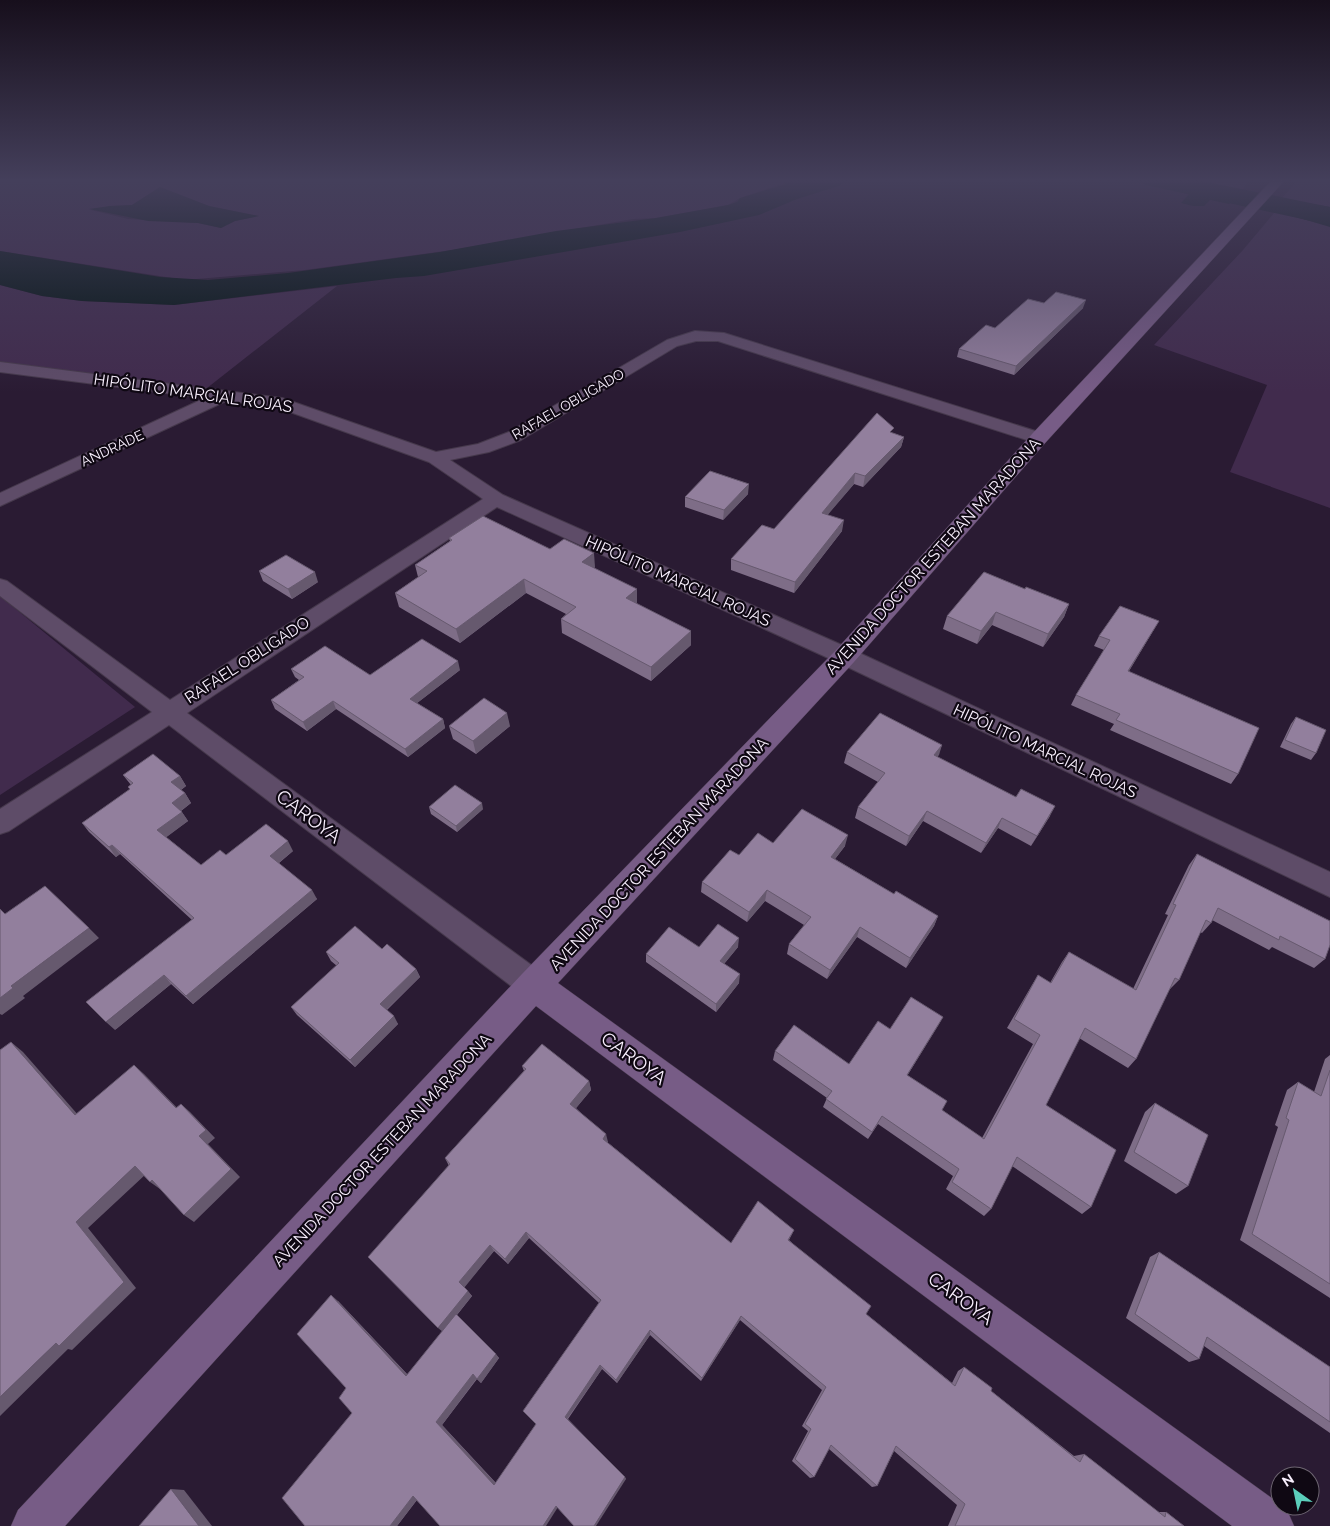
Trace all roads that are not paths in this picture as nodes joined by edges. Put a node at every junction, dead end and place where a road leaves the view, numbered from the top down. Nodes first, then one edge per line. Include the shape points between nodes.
1 (1214, 250) edge
2 (0, 367) edge
3 (225, 395) junction
4 (515, 436) junction
5 (1039, 438) junction
6 (434, 458) junction
7 (480, 474) junction
8 (496, 499) junction
9 (0, 500) edge
10 (0, 586) edge
11 (846, 656) junction
12 (169, 711) junction
13 (0, 823) edge
14 (1330, 885) edge
15 (534, 985) junction
16 (34, 1526) edge
17 (1271, 1526) edge

1 - 5 main road, AVENIDA DOCTOR ESTEBAN MARADONA
2 - 3 street, HIPÓLITO MARCIAL ROJAS
3 - 6 street, HIPÓLITO MARCIAL ROJAS via 282,403
3 - 9 street, ANDRADE
4 - 5 street, RAFAEL OBLIGADO via 672,343 695,336 719,336
4 - 6 street, RAFAEL OBLIGADO via 483,448
4 - 7 street
5 - 11 main road, AVENIDA DOCTOR ESTEBAN MARADONA
6 - 7 street, HIPÓLITO MARCIAL ROJAS
7 - 8 street, HIPÓLITO MARCIAL ROJAS
8 - 11 street, HIPÓLITO MARCIAL ROJAS
8 - 12 street, RAFAEL OBLIGADO
10 - 12 street, CAROYA
11 - 14 street, HIPÓLITO MARCIAL ROJAS
11 - 15 main road, AVENIDA DOCTOR ESTEBAN MARADONA
12 - 13 street, RAFAEL OBLIGADO
12 - 15 street, CAROYA
15 - 16 main road, AVENIDA DOCTOR ESTEBAN MARADONA
15 - 17 main road, CAROYA

